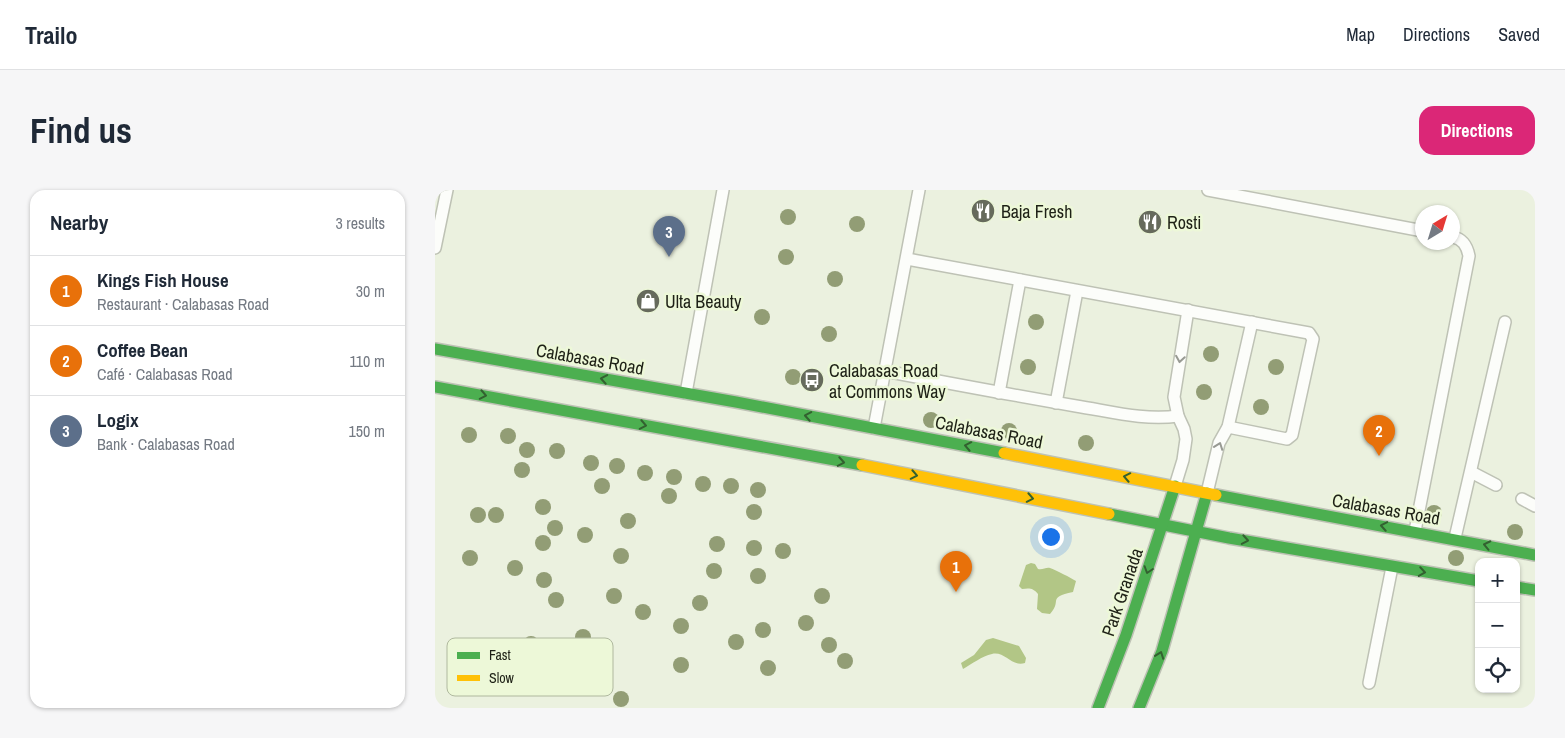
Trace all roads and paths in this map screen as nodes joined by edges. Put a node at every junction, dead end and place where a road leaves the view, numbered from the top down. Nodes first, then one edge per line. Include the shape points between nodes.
1 (447, 190) edge
2 (723, 190) edge
3 (919, 190) edge
4 (1209, 190) edge
5 (1415, 229) edge
6 (1460, 240) edge
7 (435, 248) edge
8 (907, 259) junction
9 (1020, 280) junction
10 (1077, 291) junction
11 (1188, 310) junction
12 (1252, 322) junction
13 (1505, 322) dead end
14 (435, 349) edge
15 (885, 371) junction
16 (435, 387) edge
17 (686, 393) junction
18 (999, 393) junction
19 (1056, 402) junction
20 (1178, 416) junction
21 (1228, 427) junction
22 (873, 433) junction
23 (1471, 472) junction
24 (1175, 486) junction
25 (1496, 486) dead end
26 (1207, 493) junction
27 (1522, 499) dead end
28 (1535, 506) edge
29 (1163, 524) junction
30 (1197, 531) junction
31 (1415, 532) junction
32 (1455, 538) junction
33 (1535, 555) edge
34 (1392, 567) junction
35 (1475, 580) edge
36 (1520, 588) edge
37 (1535, 590) edge
38 (1369, 683) dead end
39 (1098, 708) edge
40 (1139, 708) edge

1 - 7 lane
2 - 17 lane
3 - 8 lane
4 - 5 lane
6 - 31 lane via 1466,245 1469,256
8 - 9 lane
8 - 15 lane
9 - 10 lane
9 - 18 lane
10 - 11 lane
10 - 19 lane
11 - 12 lane
11 -> 20 lane via 1174,397
12 - 21 lane
12 - 21 lane via 1309,332 1313,339 1292,435 1287,439
13 - 23 lane
17 -> 14 main road, Calabasas Road
15 - 18 lane
15 - 22 lane
16 -> 29 main road via 867,461
22 -> 17 main road, Calabasas Road
18 - 19 lane
19 - 20 lane via 1138,416
20 - 24 lane via 1186,439
26 -> 21 lane via 1219,443
24 -> 22 main road, Calabasas Road
23 - 25 lane
23 - 32 lane
24 - 26 main road, Calabasas Road
24 - 29 main road, Park Granada
26 - 30 main road
31 -> 26 main road, Calabasas Road
27 - 28 lane
29 - 30 main road
29 -> 39 main road, Park Granada
30 -> 34 main road
40 -> 30 main road via 1162,651
31 - 32 main road, Calabasas Road
33 -> 32 main road, Calabasas Road
34 -> 35 main road
34 - 38 lane
36 - 37 main road

